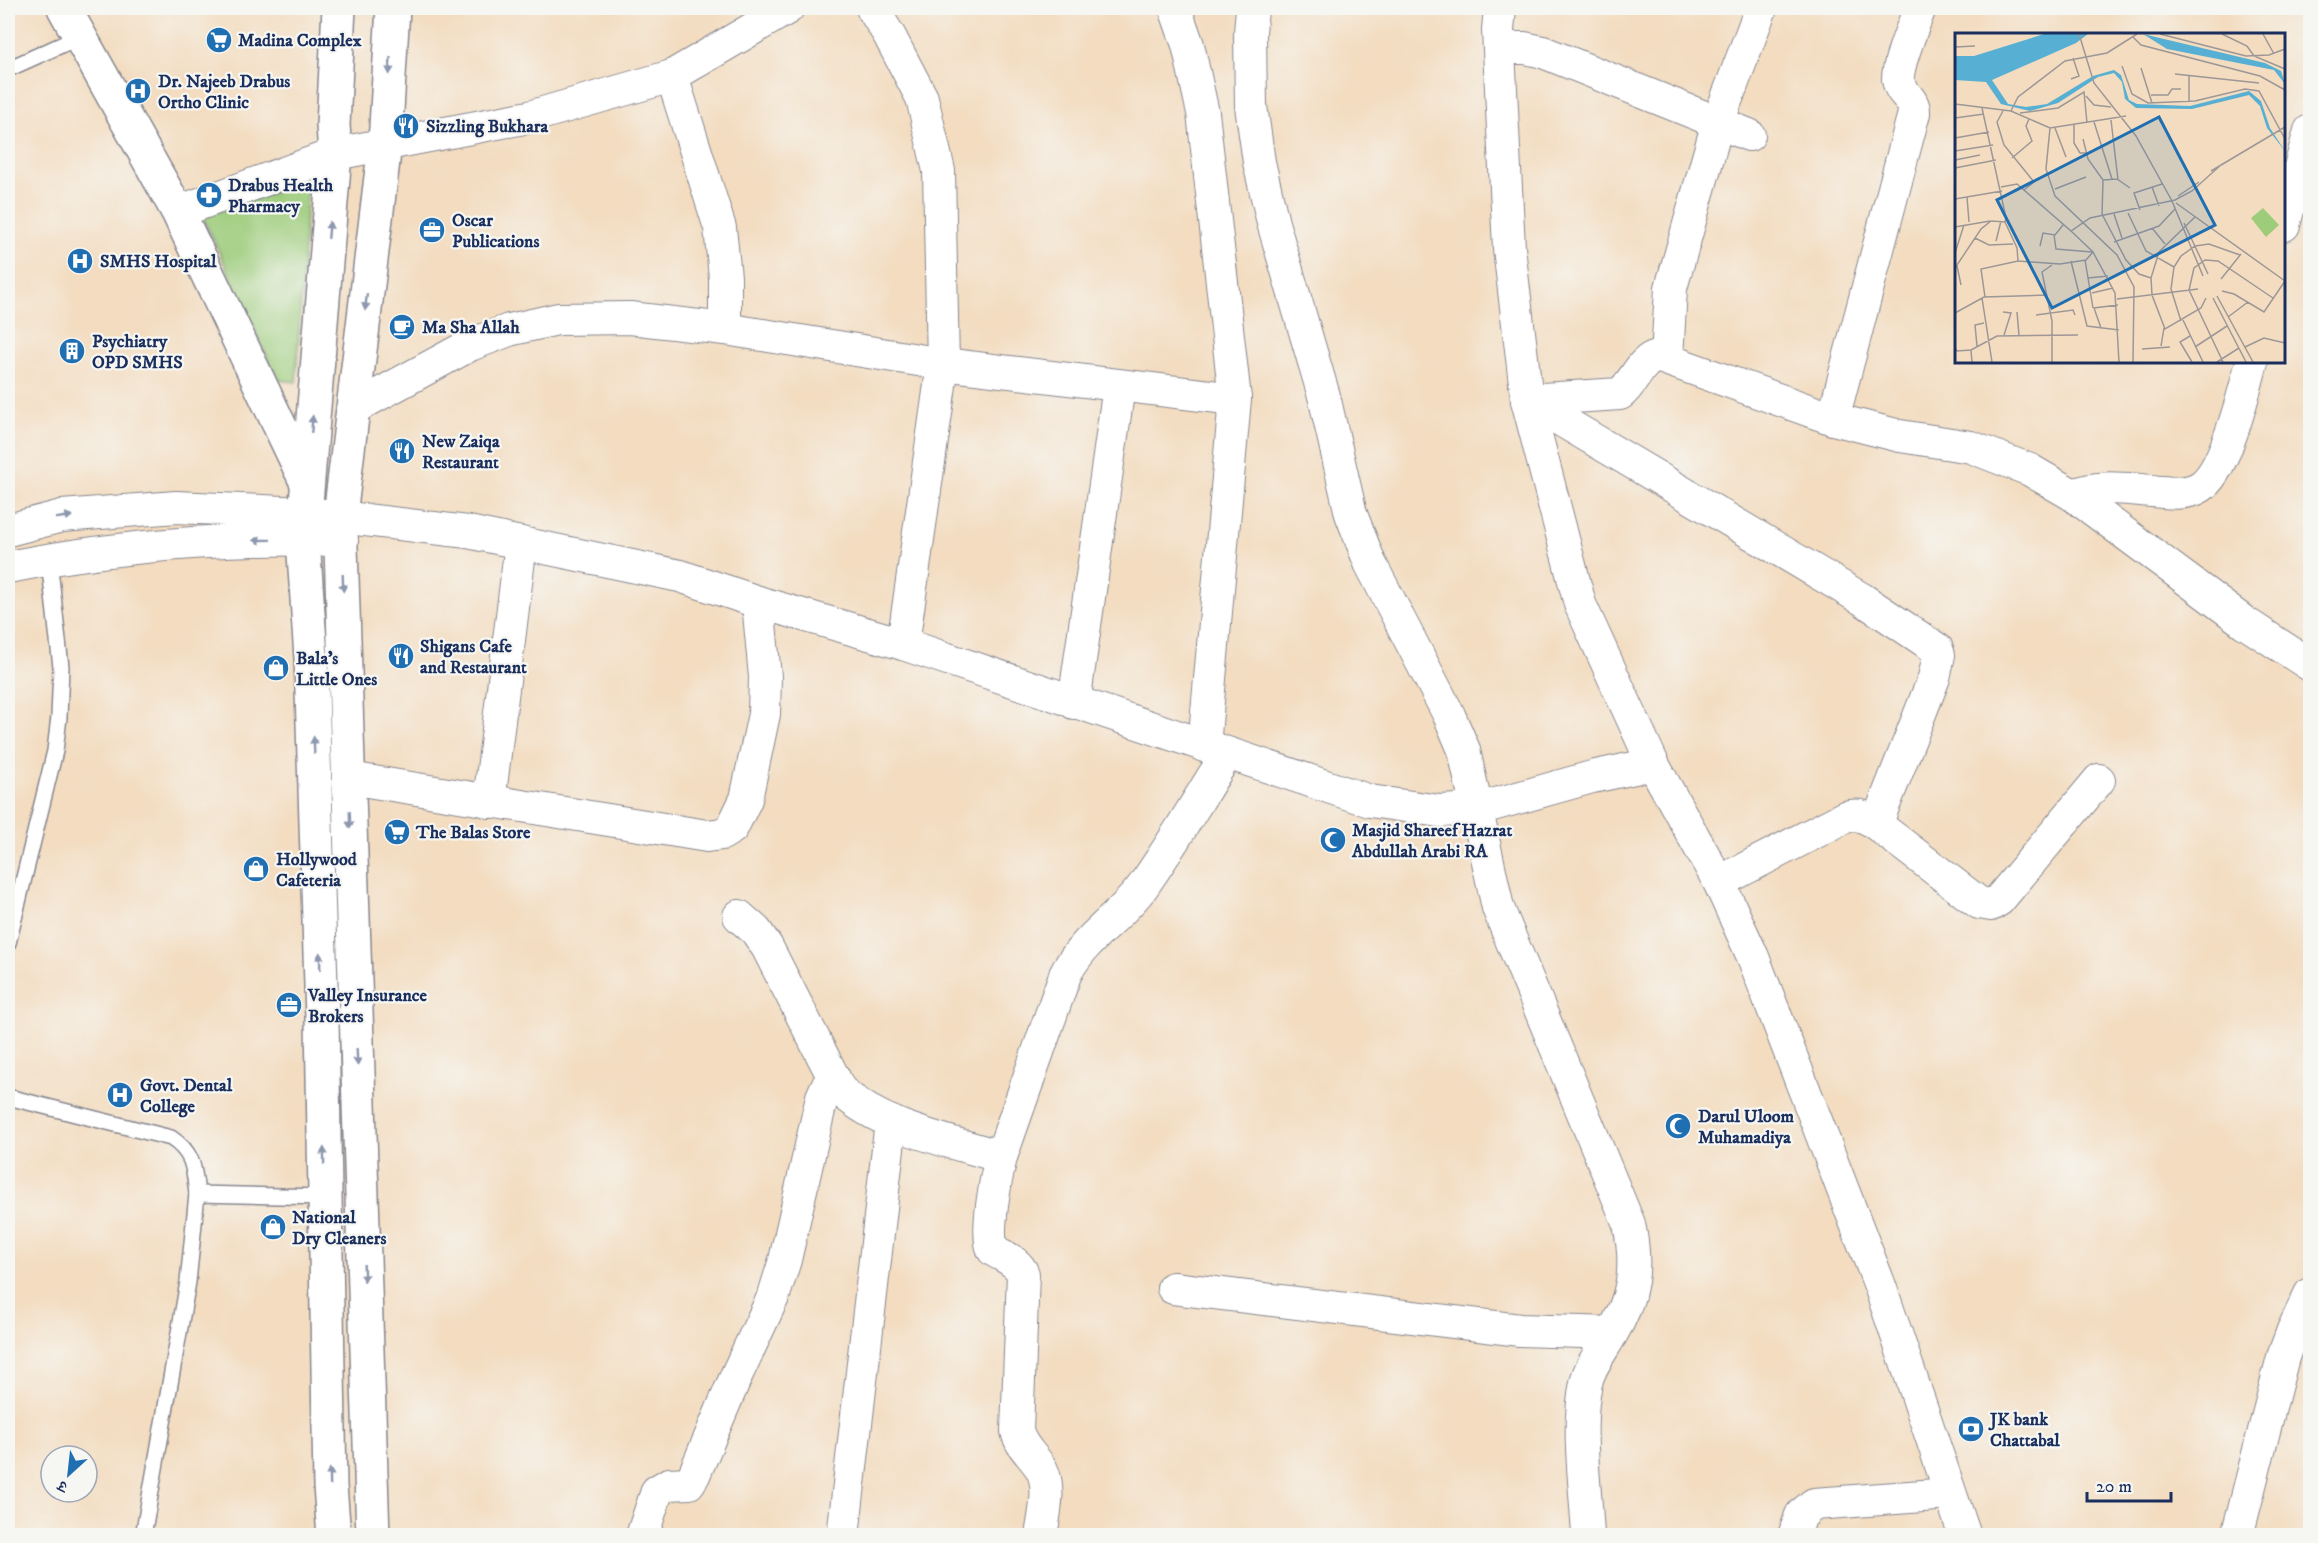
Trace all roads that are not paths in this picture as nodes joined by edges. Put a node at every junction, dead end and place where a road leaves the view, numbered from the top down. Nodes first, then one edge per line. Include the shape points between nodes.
1 (64, 8) edge
2 (339, 8) edge
3 (393, 8) edge
4 (788, 8) edge
5 (872, 8) edge
6 (1175, 8) edge
7 (1251, 8) edge
8 (1500, 8) edge
9 (1761, 8) edge
10 (1920, 8) edge
11 (79, 37) junction
12 (1499, 48) junction
13 (8, 69) edge
14 (672, 76) junction
15 (1718, 122) junction
16 (2310, 131) edge
17 (1749, 135) dead end
18 (385, 144) junction
19 (336, 154) junction
20 (2303, 185) edge
21 (178, 212) junction
22 (2285, 221) edge
23 (724, 329) junction
24 (1667, 358) junction
25 (2252, 363) edge
26 (943, 364) junction
27 (1119, 386) junction
28 (1235, 399) junction
29 (1527, 400) junction
30 (352, 410) junction
31 (1833, 419) junction
32 (2073, 495) junction
33 (305, 512) junction
34 (9, 524) edge
35 (341, 528) junction
36 (521, 543) junction
37 (25, 564) edge
38 (758, 602) junction
39 (903, 644) junction
40 (2310, 665) edge
41 (1074, 703) junction
42 (1216, 750) junction
43 (1653, 764) junction
44 (349, 778) junction
45 (2099, 780) dead end
46 (489, 802) junction
47 (1491, 805) junction
48 (1872, 820) junction
49 (1719, 882) junction
50 (739, 916) dead end
51 (8, 943) edge
52 (834, 1078) junction
53 (8, 1097) edge
54 (891, 1122) junction
55 (1001, 1157) junction
56 (197, 1194) junction
57 (325, 1197) junction
58 (1173, 1288) dead end
59 (2310, 1294) edge
60 (1612, 1333) junction
61 (1950, 1494) junction
62 (143, 1536) edge
63 (334, 1536) edge
64 (373, 1536) edge
65 (642, 1536) edge
66 (843, 1536) edge
67 (1041, 1536) edge
68 (1588, 1536) edge
69 (1794, 1536) edge
70 (1965, 1536) edge
71 (2236, 1536) edge

1 - 11 main road
2 - 19 main road via 333,124
3 -> 18 main road
4 - 14 street
5 - 26 street via 922,98 939,171
6 - 28 street via 1188,45 1203,113
7 - 47 street via 1251,106 1259,162 1324,396 1351,514 1370,563
8 - 12 street
9 - 15 street
10 - 31 street via 1898,80 1915,107 1914,113
11 - 13 lane
11 - 21 main road
12 - 15 street via 1543,52
12 - 29 street via 1509,248
14 - 18 street via 529,117
14 - 23 street via 720,228 725,277
15 - 17 street
15 - 24 street via 1671,288
16 - 20 street
18 - 19 street
18 -> 30 main road
19 - 21 street
33 -> 19 main road
20 - 22 street
21 - 33 main road
23 - 26 street
23 - 30 street via 630,318 558,319 509,330 470,345
24 - 29 street via 1649,358 1620,394
24 - 31 street
25 - 32 street via 2220,460 2199,488 2182,492 2100,487
26 - 27 street
26 - 39 street
27 - 28 street
27 - 41 street
28 - 42 street
29 - 43 street via 1580,604
29 - 48 street via 1862,599 1937,649 1934,678 1880,815
30 - 35 main road
31 - 32 street via 1899,436 1971,447 2030,470
32 - 40 street via 2244,622
34 -> 33 street via 176,507
33 - 35 street
33 -> 37 street via 227,541
57 -> 33 main road
34 - 37 lane
35 - 36 street via 468,532
35 -> 44 main road
36 - 38 street via 680,576
36 - 46 street
37 - 51 lane via 61,667 59,717 55,751
38 - 39 street
38 - 46 street via 764,714 747,799 732,828 707,836
39 - 41 street
41 - 42 street
42 - 47 street via 1370,801 1440,811
42 - 55 street via 1143,886 1072,959
43 - 47 street
43 - 49 street
44 - 46 street
44 -> 64 main road
45 - 48 street via 1999,900 1991,904 1978,903
47 - 60 street via 1498,908 1629,1224 1634,1276 1627,1305
48 - 49 street via 1845,817
49 - 61 street via 1753,957 1880,1286
50 - 52 street via 768,947
52 - 54 street via 840,1090 855,1102
52 - 65 street via 822,1097 774,1295 694,1475 689,1483 669,1484 657,1491
53 - 56 lane via 171,1138 189,1156
54 - 55 street
54 - 66 street
55 - 67 street via 990,1238 993,1250 1021,1267 1024,1279 1017,1431 1022,1446 1045,1478
56 - 57 lane
56 - 62 lane via 188,1282
63 -> 57 main road
58 - 60 street via 1520,1330
59 - 71 street via 2283,1357
60 - 68 street via 1586,1382 1582,1408
61 - 69 street via 1814,1504 1801,1515
61 - 70 street

